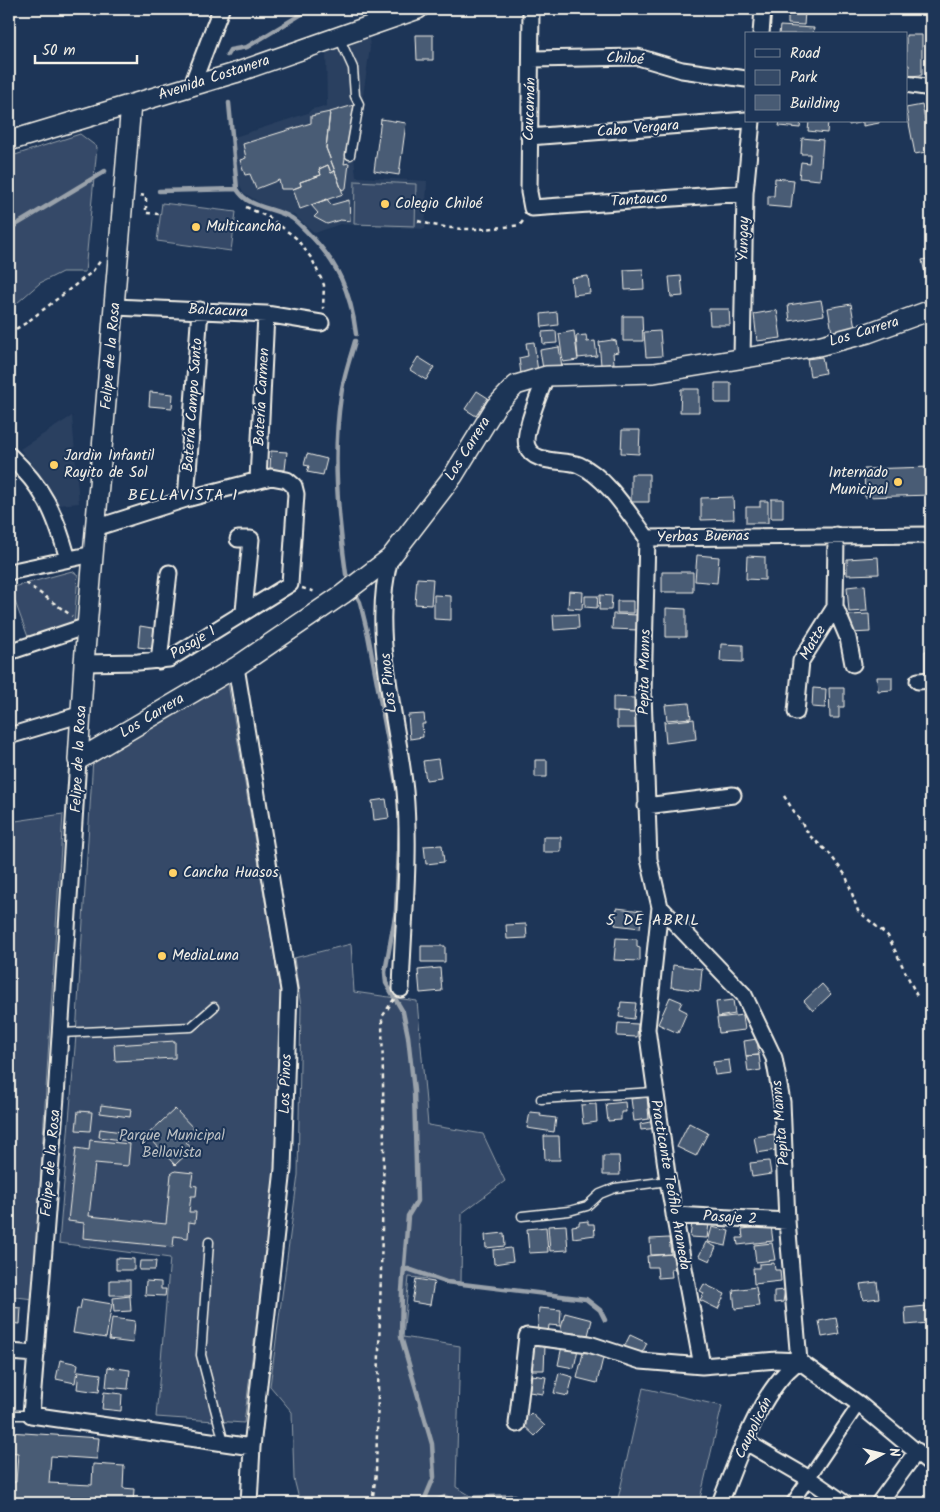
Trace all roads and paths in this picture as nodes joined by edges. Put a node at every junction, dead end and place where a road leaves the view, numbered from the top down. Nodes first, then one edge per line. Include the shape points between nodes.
1 (221, 9) edge
2 (418, 9) edge
3 (531, 9) edge
4 (763, 9) edge
5 (761, 32) edge
6 (338, 36) junction
7 (532, 59) junction
8 (745, 79) edge
9 (908, 84) edge
10 (192, 85) junction
11 (931, 88) edge
12 (131, 104) junction
13 (745, 120) edge
14 (752, 122) edge
15 (530, 137) junction
16 (9, 140) edge
17 (350, 155) dead end
18 (745, 192) junction
19 (246, 207) dead end
20 (532, 208) junction
21 (146, 214) dead end
22 (160, 214) dead end
23 (418, 221) dead end
24 (119, 247) junction
25 (115, 307) junction
26 (200, 310) junction
27 (931, 310) edge
28 (266, 314) junction
29 (321, 323) joint
30 (9, 334) edge
31 (742, 358) junction
32 (546, 376) junction
33 (9, 455) edge
34 (258, 480) junction
35 (186, 499) junction
36 (96, 528) junction
37 (836, 535) junction
38 (931, 535) edge
39 (647, 538) junction
40 (238, 540) dead end
41 (93, 554) junction
42 (390, 558) junction
43 (68, 559) junction
44 (9, 572) edge
45 (168, 573) dead end
46 (290, 584) junction
47 (340, 597) junction
48 (836, 607) junction
49 (244, 612) junction
50 (81, 622) junction
51 (9, 652) edge
52 (159, 661) junction
53 (84, 663) junction
54 (853, 664) dead end
55 (236, 667) junction
56 (796, 712) dead end
57 (82, 714) junction
58 (9, 736) edge
59 (78, 760) junction
60 (733, 795) dead end
61 (784, 796) dead end
62 (646, 806) junction
63 (660, 907) junction
64 (401, 989) dead end
65 (918, 998) dead end
66 (391, 1003) dead end
67 (214, 1008) dead end
68 (61, 1033) junction
69 (654, 1092) junction
70 (541, 1099) dead end
71 (668, 1181) junction
72 (674, 1215) junction
73 (522, 1216) dead end
74 (787, 1221) junction
75 (209, 1242) dead end
76 (9, 1352) edge
77 (36, 1354) junction
78 (799, 1361) junction
79 (702, 1366) junction
80 (859, 1404) junction
81 (9, 1414) edge
82 (31, 1415) junction
83 (517, 1424) dead end
84 (746, 1442) junction
85 (224, 1443) junction
86 (252, 1447) junction
87 (918, 1451) junction
88 (931, 1464) edge
89 (808, 1478) junction
90 (249, 1503) edge
91 (372, 1503) edge
92 (721, 1503) edge
93 (792, 1503) edge
94 (844, 1503) edge
95 (879, 1503) edge

1 - 10 street
2 - 6 street, Avenida Costanera
3 - 7 street, Caucamán
4 - 5 street
6 - 10 street, Avenida Costanera
6 - 17 lane via 354,68 355,96 359,104
7 - 8 street, Chiloé via 638,57 682,70
7 - 15 street, Caucamán
9 - 11 street
10 - 12 street, Avenida Costanera
12 - 16 street, Avenida Costanera
12 - 24 street, Felipe de la Rosa
13 - 15 street, Cabo Vergara
14 - 18 street, Yungay
15 - 20 street, Caucamán via 528,192
18 - 20 street, Tantauco
18 - 31 street, Yungay
19 - 29 path via 270,218 296,238 312,259 324,285
20 - 23 path via 520,225 481,230 443,229
21 - 22 path
24 - 25 street, Felipe de la Rosa
24 - 30 path via 103,257 92,272
25 - 26 street, Balcacura
25 - 36 street, Felipe de la Rosa
26 - 28 street, Balcacura
26 - 35 street, Batería Campo Santo
27 - 31 street, Los Carrera via 868,333 818,346
28 - 29 street, Balcacura
28 - 34 street, Batería Carmen
31 - 32 street, Los Carrera via 654,373
32 - 39 street, Yerbas Buenas via 526,440 527,448 540,458 579,465 590,472 610,490
32 - 42 street, Los Carrera via 516,385 501,399 453,476
33 - 43 street via 31,476 57,518
34 - 35 street
34 - 46 street via 278,477 294,486 297,503
35 - 36 street
36 - 41 street, Felipe de la Rosa
37 - 38 street, Yerbas Buenas
37 - 39 street, Yerbas Buenas
37 - 48 street, Matte
39 - 62 street, Pepita Manns via 643,693
40 - 49 street via 251,539
41 - 43 street
41 - 50 street, Felipe de la Rosa
42 - 47 street, Los Carrera
42 - 64 street, Los Pinos via 382,607 390,701 405,792
43 - 44 street
44 - 50 path
45 - 52 street
46 - 47 path
46 - 49 street, Pasaje 1
47 - 55 street, Los Carrera
48 - 54 street, Matte via 848,638
48 - 56 street, Matte via 801,661
49 - 52 street, Pasaje 1 via 178,654
50 - 51 street
50 - 53 street, Felipe de la Rosa
52 - 53 street, Pasaje 1
53 - 57 street, Felipe de la Rosa
55 - 59 street, Los Carrera
55 - 86 street, Los Pinos via 289,990 283,1170
57 - 58 street
57 - 59 street, Felipe de la Rosa
59 - 68 street, Felipe de la Rosa
60 - 62 street
61 - 65 path via 810,836 829,853 846,876 858,911 888,936
62 - 63 street, Pepita Manns via 649,859
63 - 69 street, Practicante Teófilo Araneda via 647,1029
63 - 74 street, Pepita Manns via 744,995 774,1058 782,1102
66 - 91 path via 382,1017 384,1149 376,1473
67 - 68 lane via 191,1027
68 - 77 street, Felipe de la Rosa
69 - 70 lane
69 - 71 street, Practicante Teófilo Araneda
71 - 72 street, Practicante Teófilo Araneda
71 - 73 lane via 615,1188 600,1194 587,1206 569,1211
72 - 74 street, Pasaje 2
72 - 79 street, Practicante Teófilo Araneda
74 - 78 street, Pepita Manns
75 - 85 lane via 201,1355
76 - 77 street
77 - 82 street, Felipe de la Rosa
78 - 79 street
78 - 80 street
78 - 84 street, Caupolicán via 788,1369 765,1400
79 - 83 street via 641,1361 589,1344 528,1336
80 - 87 street
80 - 89 street
81 - 82 lane
82 - 85 street
84 - 89 street
84 - 92 street, Caupolicán
85 - 86 street
86 - 90 street, Los Pinos
87 - 88 street
87 - 95 street
89 - 93 street
89 - 94 street

